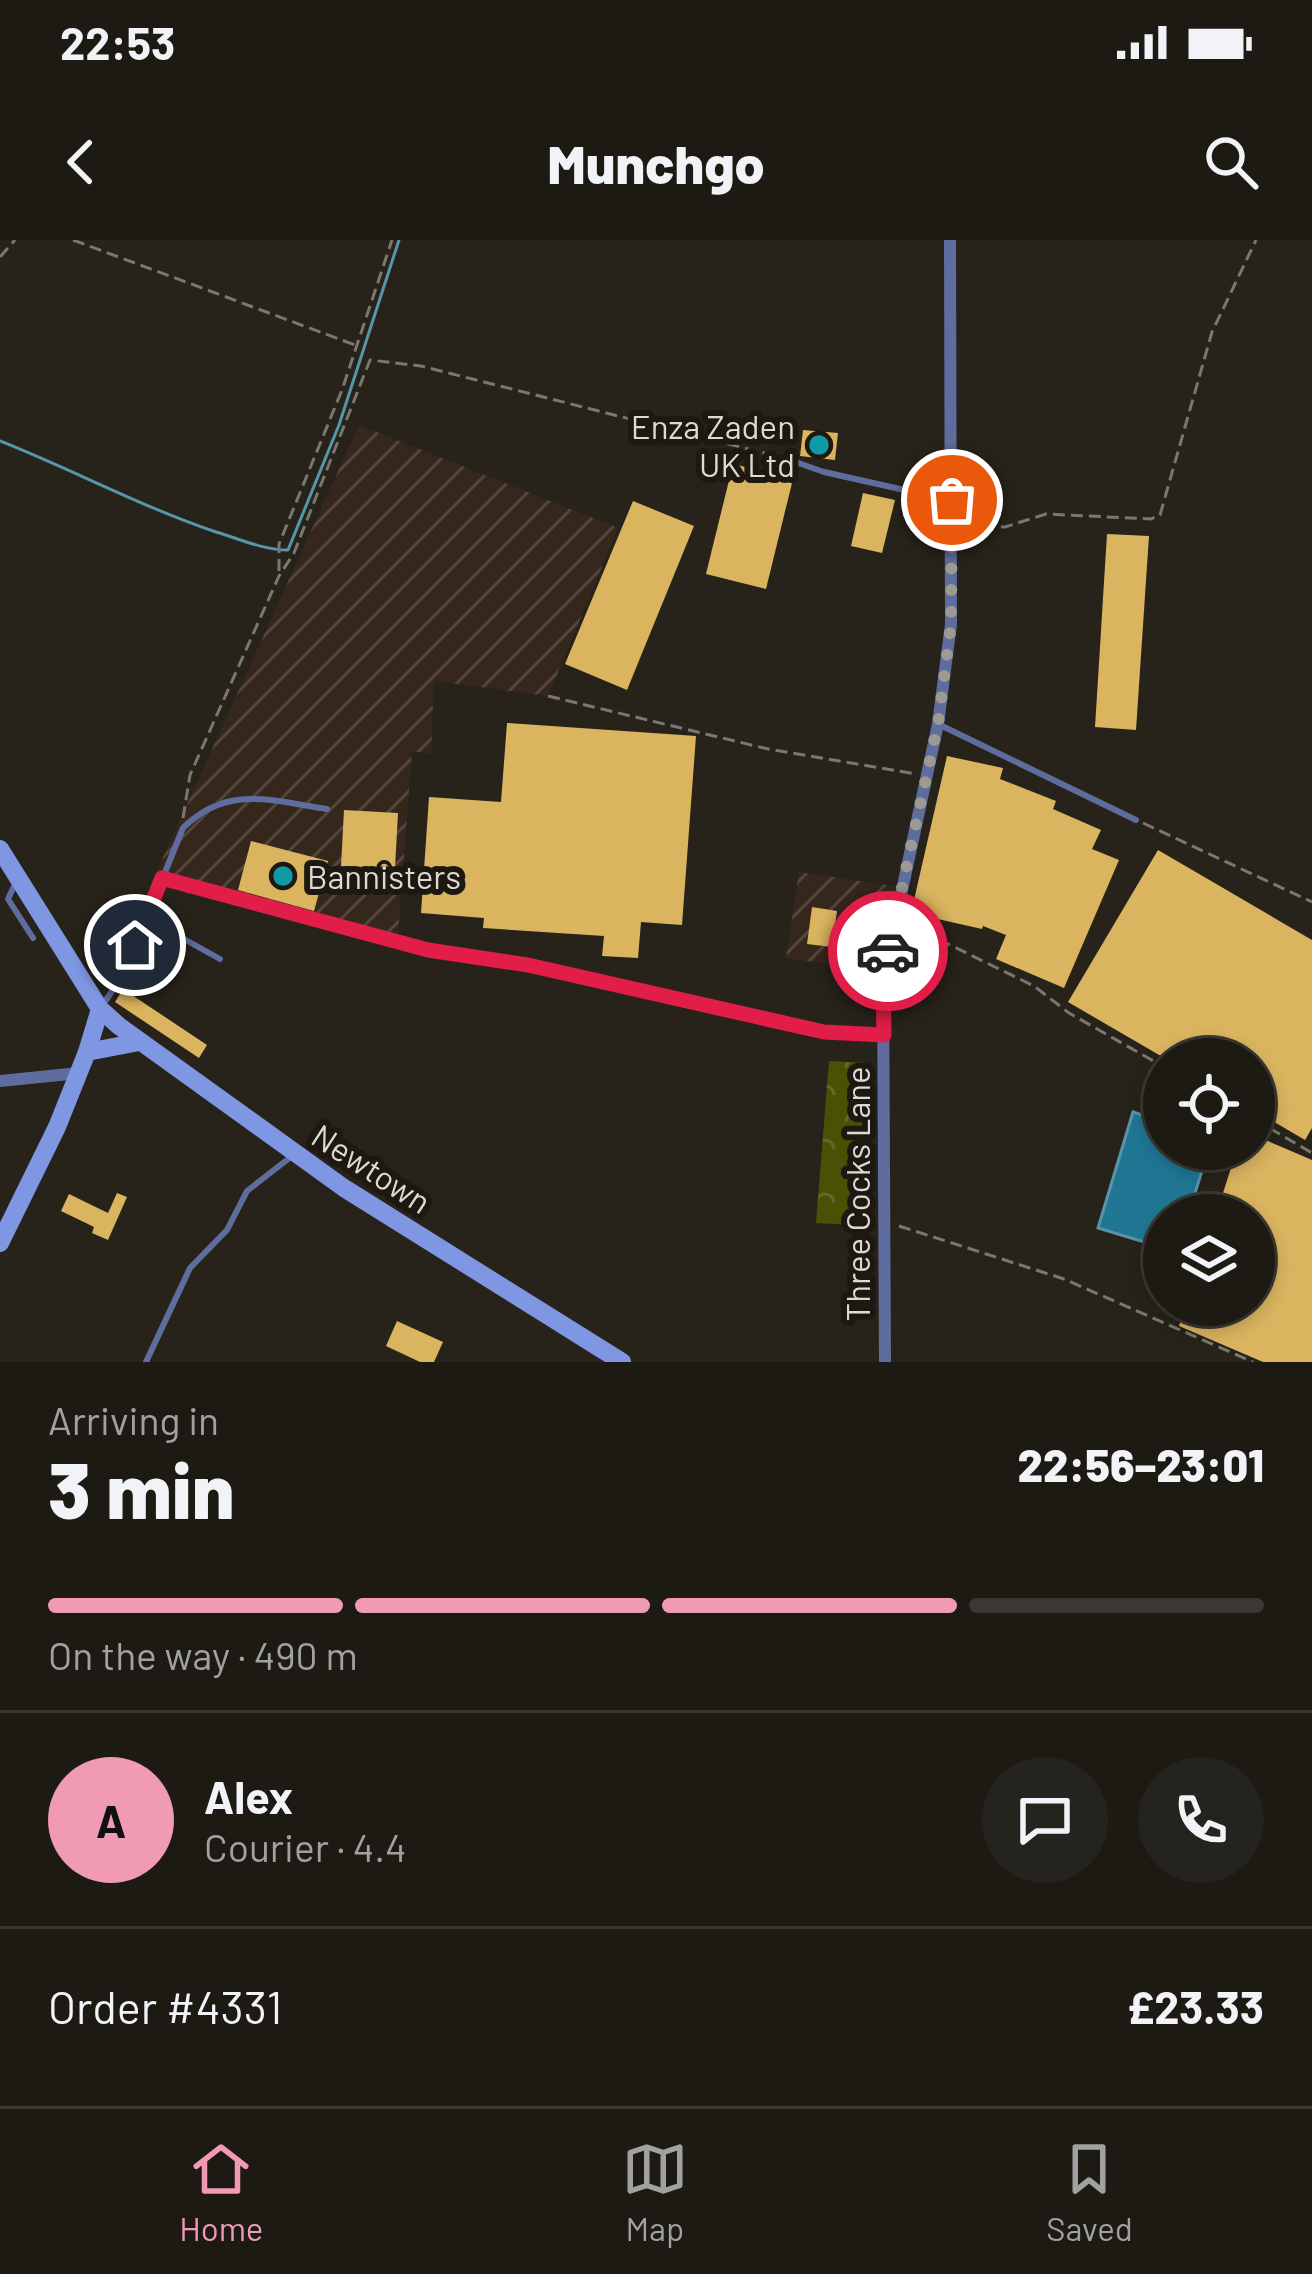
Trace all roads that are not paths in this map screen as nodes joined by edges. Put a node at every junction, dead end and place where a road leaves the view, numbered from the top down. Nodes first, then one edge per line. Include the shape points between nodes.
1 (950, 240) edge
2 (784, 458) road end
3 (952, 500) junction
4 (938, 724) junction
5 (327, 809) dead end
6 (1136, 820) road end
7 (0, 849) edge
8 (162, 878) junction
9 (18, 879) junction
10 (146, 918) junction
11 (33, 938) dead end
12 (220, 959) dead end
13 (100, 1009) junction
14 (884, 1035) junction
15 (139, 1042) junction
16 (87, 1052) junction
17 (79, 1073) junction
18 (0, 1081) edge
19 (295, 1154) junction
20 (0, 1243) edge
21 (146, 1362) edge
22 (622, 1362) edge
23 (885, 1362) edge

1 - 3 street, Three Cocks Lane
2 - 3 lane
3 - 4 street, Three Cocks Lane via 951,624
4 - 6 lane
4 - 14 street, Three Cocks Lane via 883,978
5 - 8 lane via 233,799 183,828
7 - 9 main road, Newtown
8 - 10 lane
8 - 14 lane via 428,950 824,1032
9 - 11 lane via 8,899
9 - 13 main road, Newtown
10 - 12 lane
10 - 13 lane
13 - 15 main road, Newtown
13 - 16 main road
14 - 23 street, Three Cocks Lane
15 - 16 main road
15 - 19 main road, Newtown
16 - 17 main road
17 - 18 street
17 - 20 main road
19 - 21 lane via 247,1191 227,1230 190,1268
19 - 22 main road, Newtown

